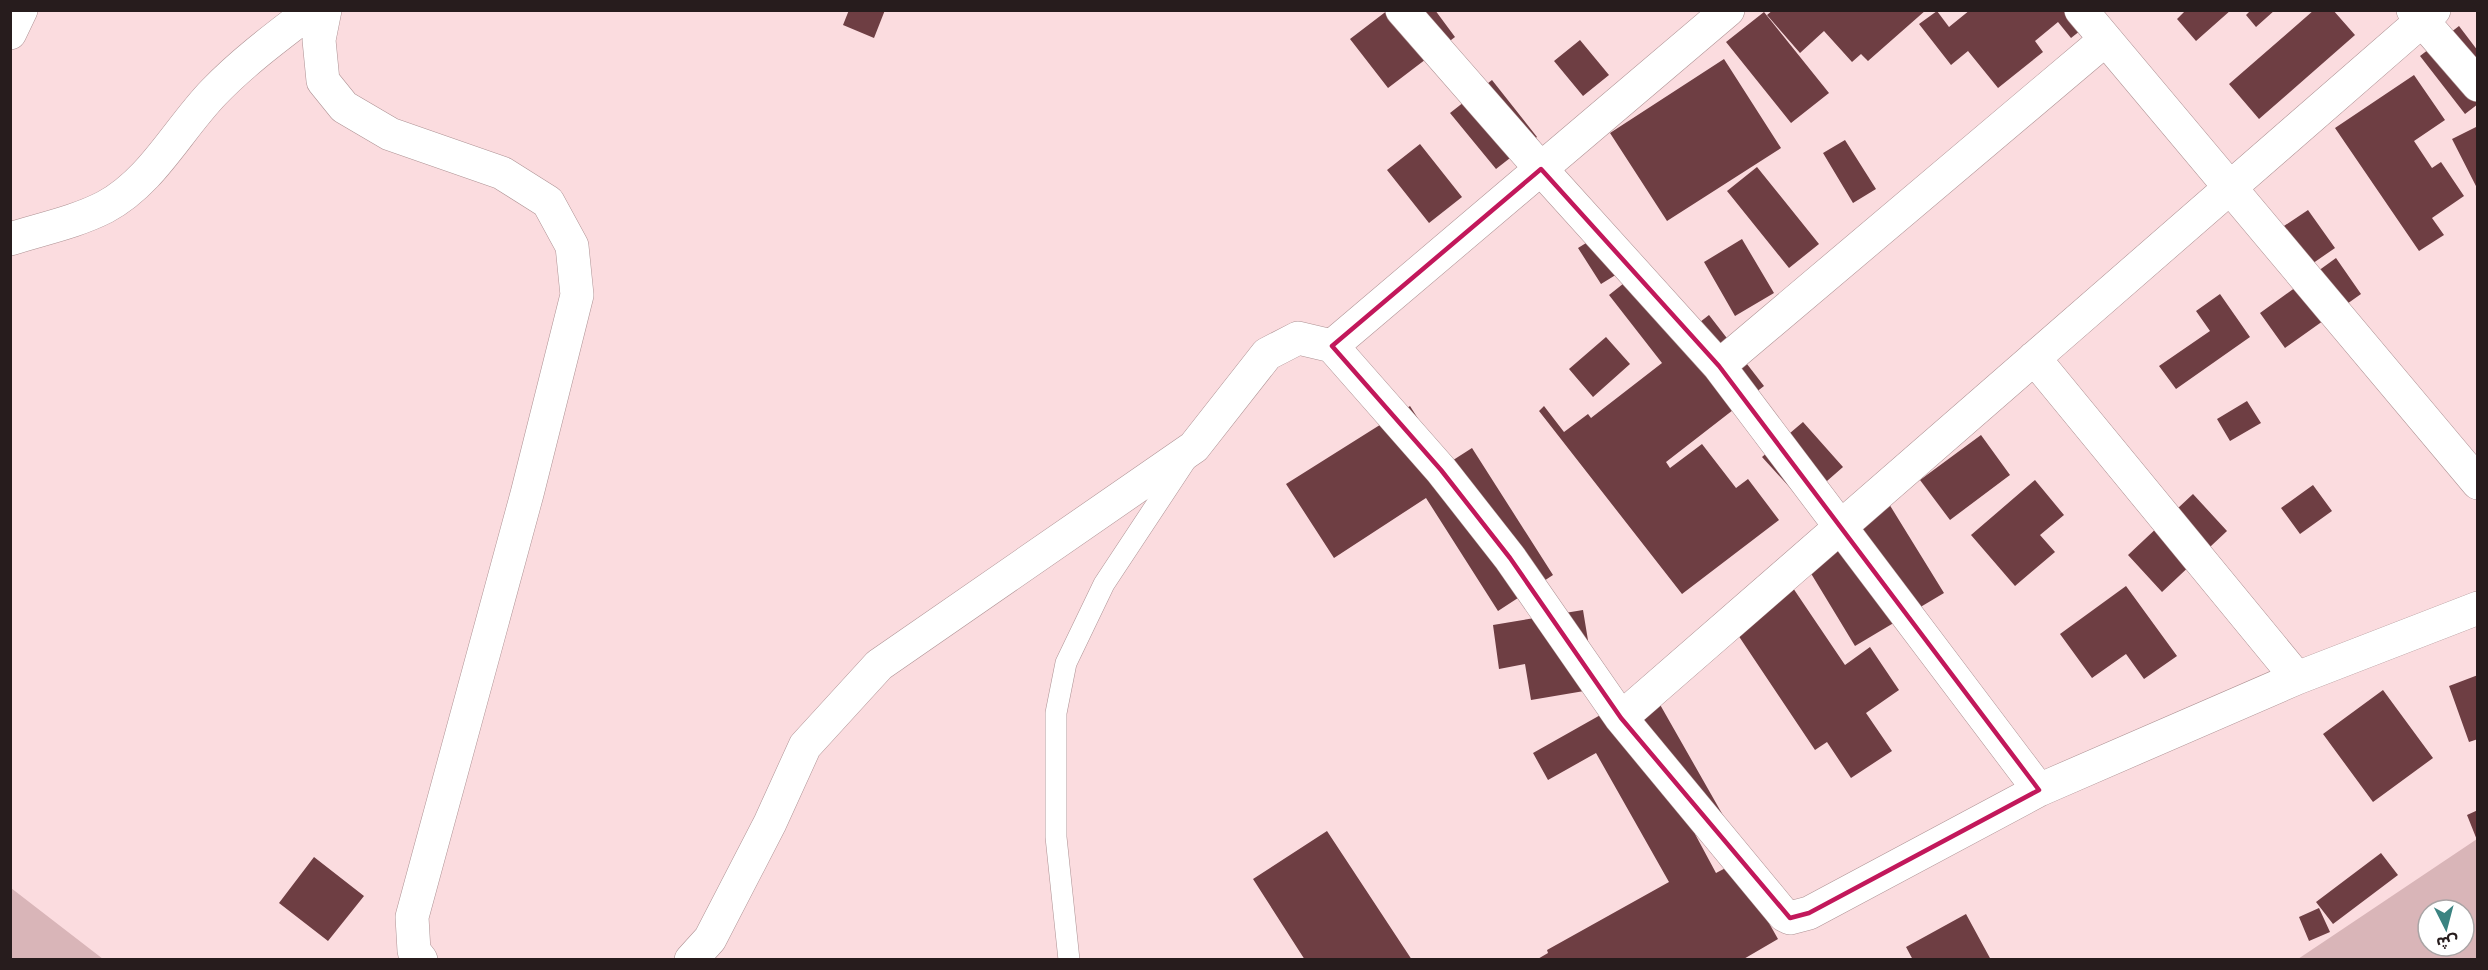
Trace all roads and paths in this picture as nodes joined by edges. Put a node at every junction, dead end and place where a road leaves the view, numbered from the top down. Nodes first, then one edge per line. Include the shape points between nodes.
1 (21, 10) edge
2 (312, 10) edge
3 (325, 10) edge
4 (1402, 10) edge
5 (1728, 10) edge
6 (2081, 10) edge
7 (2423, 14) edge
8 (10, 33) edge
9 (2105, 40) junction
10 (2478, 86) edge
11 (1541, 170) junction
12 (2230, 188) junction
13 (10, 239) edge
14 (1332, 346) junction
15 (2034, 358) junction
16 (1719, 366) junction
17 (1194, 447) junction
18 (2478, 483) edge
19 (1840, 527) junction
20 (2478, 608) edge
21 (2297, 678) junction
22 (1621, 718) junction
23 (2038, 790) junction
24 (421, 960) edge
25 (692, 960) edge
26 (1069, 960) edge

1 - 8 street
2 - 13 street via 247,60 213,93 143,178 125,193 106,207
3 - 24 street via 319,40 323,81 344,107 390,134 502,173 548,202 572,246 577,296 412,917 414,951
4 - 11 street
5 - 11 street
6 - 9 street
7 - 10 street
7 - 12 street
9 - 12 street
9 - 16 street
11 - 14 street
11 - 16 street
12 - 15 street
12 - 18 street
14 - 17 street via 1298,338 1267,354
14 - 22 street via 1441,470
15 - 19 street
15 - 21 street
16 - 19 street
17 - 25 street via 879,665 805,746 710,939
17 - 26 lane via 1104,585 1066,663 1056,713 1056,826
19 - 22 street
19 - 23 street
20 - 21 street
21 - 23 street
22 - 23 street via 1790,918 1809,913

